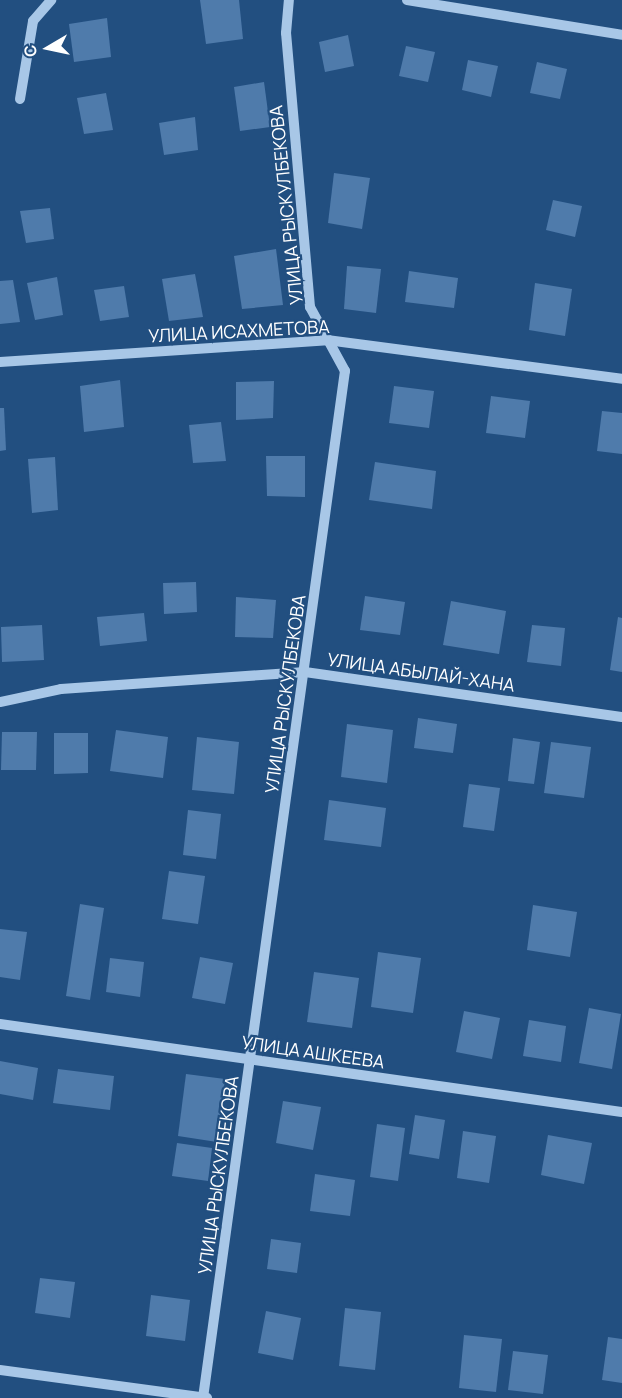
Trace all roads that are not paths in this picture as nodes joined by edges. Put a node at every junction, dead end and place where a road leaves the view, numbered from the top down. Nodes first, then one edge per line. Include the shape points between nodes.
1 (51, 0) edge
2 (289, 0) edge
3 (407, 0) edge
4 (622, 35) edge
5 (20, 99) dead end
6 (327, 340) junction
7 (0, 362) edge
8 (622, 379) edge
9 (305, 672) junction
10 (0, 702) edge
11 (622, 717) edge
12 (0, 1024) edge
13 (251, 1059) junction
14 (622, 1112) edge
15 (0, 1370) edge
16 (204, 1398) edge

1 - 5 street via 33,21
2 - 6 street, УЛИЦА РЫСКУЛБЕКОВА via 286,33 310,307
3 - 4 street
6 - 7 street, УЛИЦА ИСАХМЕТОВА
6 - 8 street, УЛИЦА ИСАХМЕТОВА
6 - 9 street, УЛИЦА РЫСКУЛБЕКОВА via 345,371
9 - 10 street, УЛИЦА АБЫЛАЙ-ХАНА via 61,689
9 - 11 street, УЛИЦА АБЫЛАЙ-ХАНА
9 - 13 street, УЛИЦА РЫСКУЛБЕКОВА
12 - 13 street, УЛИЦА АШКЕЕВА
13 - 14 street, УЛИЦА АШКЕЕВА
13 - 16 street, УЛИЦА РЫСКУЛБЕКОВА
15 - 16 street

